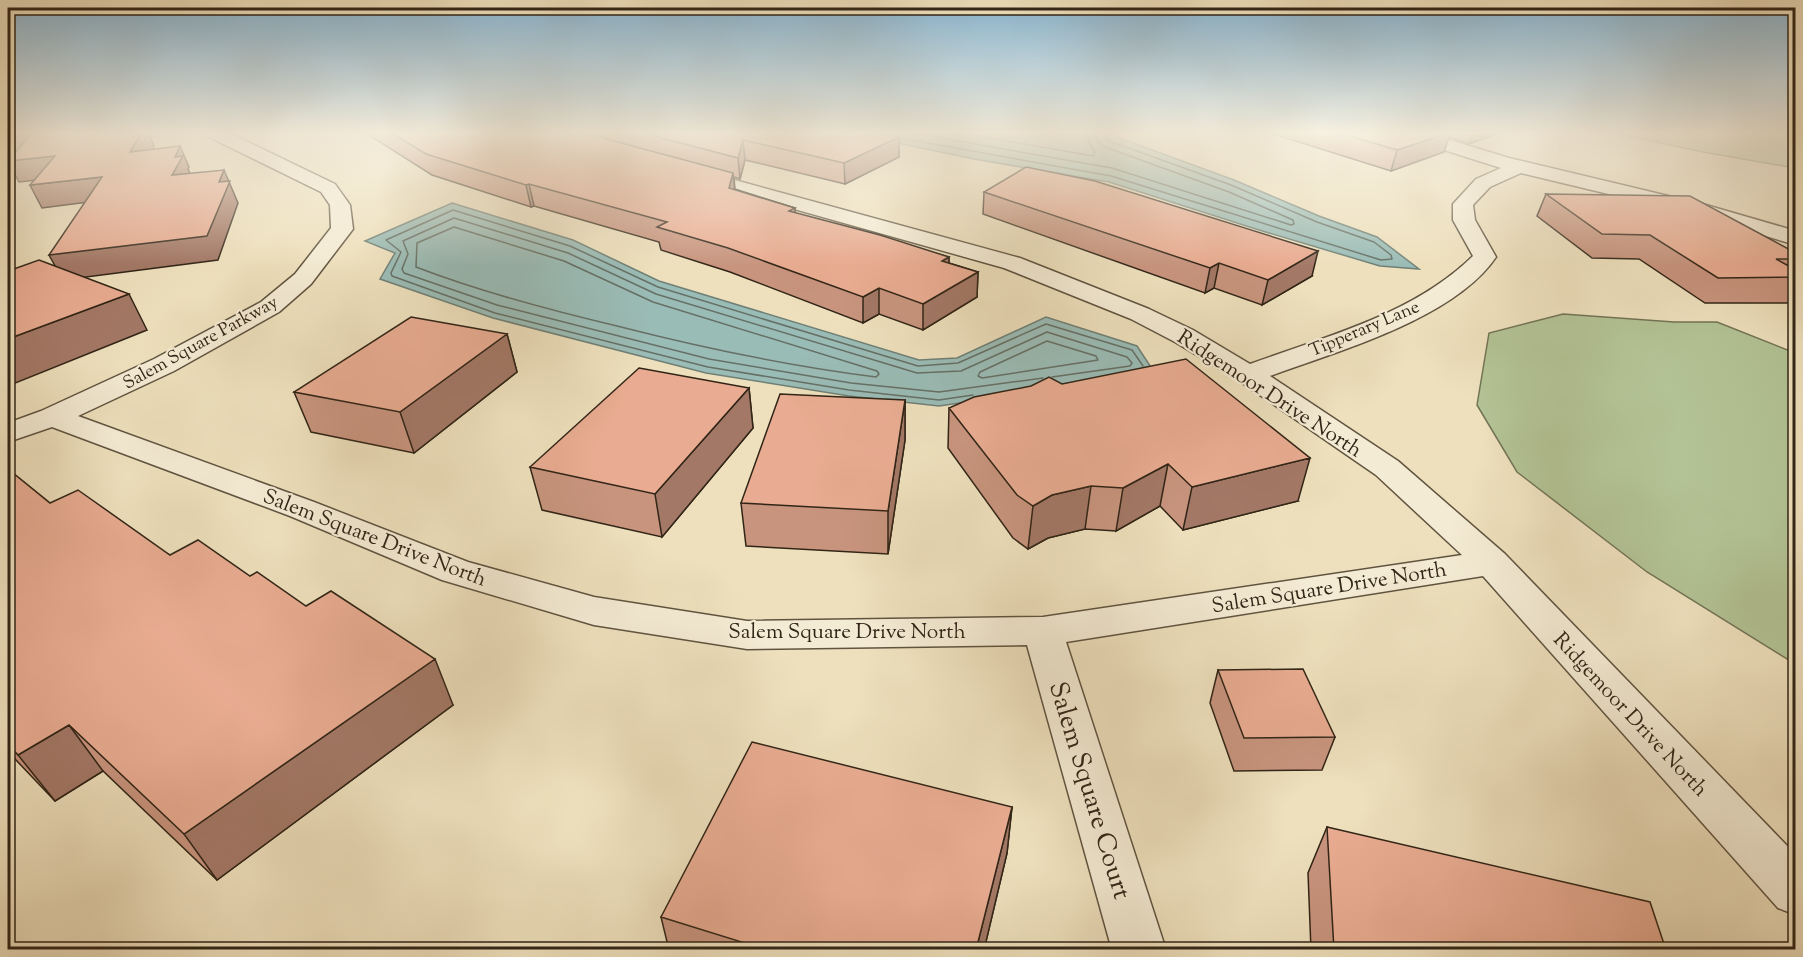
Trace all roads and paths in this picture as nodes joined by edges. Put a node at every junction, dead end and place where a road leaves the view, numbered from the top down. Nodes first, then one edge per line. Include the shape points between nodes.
1 (303, 177) edge
2 (703, 177) edge
3 (1497, 177) edge
4 (1560, 177) edge
5 (1796, 238) edge
6 (1248, 374) junction
7 (52, 417) junction
8 (8, 434) edge
9 (1492, 563) junction
10 (1043, 631) junction
11 (1796, 891) edge
12 (1139, 950) edge

1 - 7 street, Salem Square Parkway via 328,189 340,205 342,229 303,279 270,307 164,365
2 - 6 street, Ridgemoor Drive North via 1012,263 1140,314
3 - 6 street, Tipperary Lane via 1483,183 1463,204 1464,220 1485,257 1479,265 1442,294 1382,325
4 - 5 street via 1692,207
6 - 9 street, Ridgemoor Drive North via 1386,468
7 - 8 street, Salem Square Parkway
7 - 10 street, Salem Square Drive North via 302,509 455,571 594,611 747,634
9 - 10 street, Salem Square Drive North
9 - 11 street, Ridgemoor Drive North
10 - 12 street, Salem Square Court

